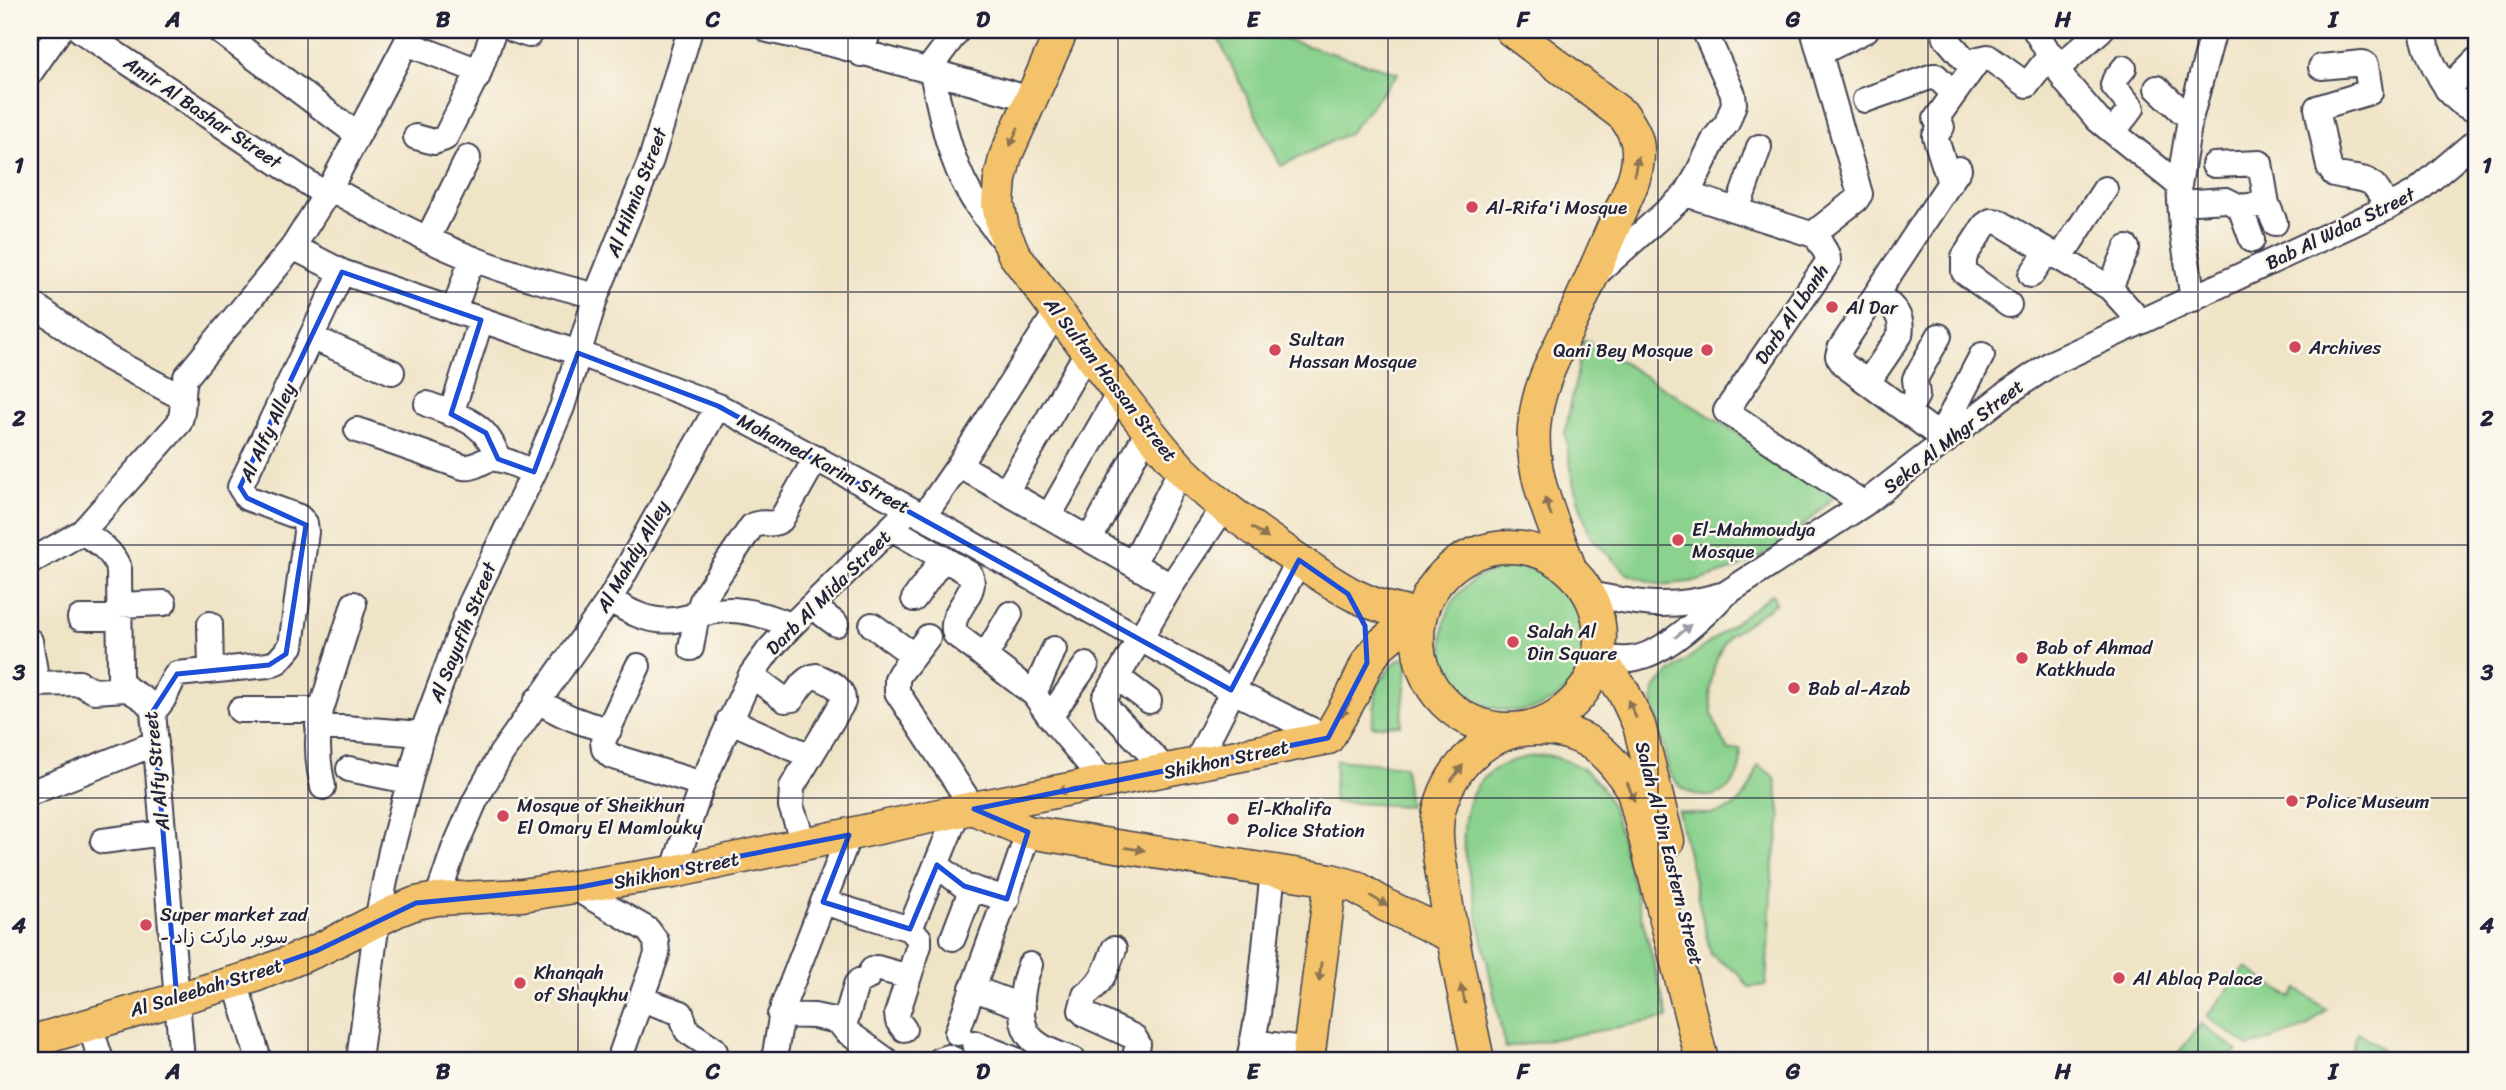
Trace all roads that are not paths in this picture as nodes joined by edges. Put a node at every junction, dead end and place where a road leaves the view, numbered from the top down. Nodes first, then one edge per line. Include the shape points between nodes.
1 (60, 30) edge
2 (80, 30) edge
3 (218, 30) edge
4 (494, 30) edge
5 (690, 30) edge
6 (768, 30) edge
7 (869, 30) edge
8 (958, 30) edge
9 (1062, 30) edge
10 (1511, 30) edge
11 (1704, 30) edge
12 (1866, 30) edge
13 (1944, 30) edge
14 (2035, 30) edge
15 (2101, 30) edge
16 (2214, 30) edge
17 (2422, 30) edge
18 (410, 36) edge
19 (834, 37) edge
20 (1816, 41) edge
21 (861, 54) junction
22 (2476, 60) edge
23 (2054, 61) junction
24 (2321, 67) dead end
25 (1972, 68) junction
26 (2124, 68) dead end
27 (930, 72) junction
28 (30, 73) edge
29 (477, 78) junction
30 (2157, 88) dead end
31 (2447, 89) junction
32 (1954, 94) junction
33 (1031, 99) junction
34 (1866, 100) dead end
35 (2476, 109) edge
36 (2190, 120) junction
37 (2113, 132) junction
38 (358, 135) junction
39 (416, 136) dead end
40 (2476, 141) edge
41 (1759, 147) dead end
42 (468, 158) dead end
43 (2214, 165) dead end
44 (2476, 166) edge
45 (2442, 172) junction
46 (2105, 189) dead end
47 (328, 192) junction
48 (1686, 194) junction
49 (2180, 194) junction
50 (2240, 207) junction
51 (2387, 208) junction
52 (1737, 210) junction
53 (1817, 236) junction
54 (428, 238) junction
55 (2252, 240) dead end
56 (293, 247) junction
57 (2127, 248) dead end
58 (1014, 254) junction
59 (2054, 254) junction
60 (472, 258) junction
61 (342, 272) junction
62 (2031, 275) dead end
63 (1592, 277) junction
64 (2110, 288) junction
65 (1877, 293) junction
66 (596, 296) junction
67 (2193, 299) junction
68 (30, 302) edge
69 (2009, 305) dead end
70 (454, 311) junction
71 (1057, 311) junction
72 (481, 320) junction
73 (2141, 322) junction
74 (1939, 335) dead end
75 (311, 337) junction
76 (1087, 352) junction
77 (578, 354) junction
78 (1982, 355) dead end
79 (392, 372) dead end
80 (1868, 382) junction
81 (1119, 393) junction
82 (181, 397) junction
83 (427, 404) dead end
84 (718, 406) junction
85 (1908, 412) junction
86 (451, 414) junction
87 (357, 430) dead end
88 (1147, 430) junction
89 (1943, 439) junction
90 (816, 458) junction
91 (498, 459) junction
92 (959, 465) junction
93 (1181, 469) junction
94 (534, 472) junction
95 (1006, 492) junction
96 (1864, 504) junction
97 (1224, 507) junction
98 (917, 513) junction
99 (1049, 516) junction
100 (891, 528) junction
101 (82, 532) junction
102 (1090, 539) junction
103 (943, 558) junction
104 (1299, 560) junction
105 (30, 562) edge
106 (1133, 564) junction
107 (1580, 583) junction
108 (1171, 586) junction
109 (1348, 594) junction
110 (1725, 594) junction
111 (610, 599) junction
112 (914, 599) dead end
113 (164, 603) dead end
114 (354, 604) dead end
115 (812, 606) junction
116 (119, 611) junction
117 (697, 614) junction
118 (1010, 614) dead end
119 (80, 618) dead end
120 (1419, 619) junction
121 (210, 624) dead end
122 (836, 624) dead end
123 (792, 625) junction
124 (872, 625) dead end
125 (1140, 638) junction
126 (30, 641) edge
127 (691, 648) dead end
128 (1054, 649) dead end
129 (1598, 656) junction
130 (985, 657) junction
131 (1367, 663) junction
132 (1086, 665) dead end
133 (638, 666) dead end
134 (211, 670) junction
135 (751, 675) junction
136 (1117, 677) junction
137 (33, 684) edge
138 (126, 689) junction
139 (1231, 690) junction
140 (1034, 694) junction
141 (537, 701) junction
142 (1149, 701) dead end
143 (240, 710) dead end
144 (153, 711) junction
145 (1049, 717) junction
146 (320, 718) junction
147 (729, 720) junction
148 (609, 730) junction
149 (1517, 731) junction
150 (422, 734) junction
151 (1328, 738) junction
152 (156, 743) junction
153 (810, 756) junction
154 (1181, 768) junction
155 (349, 769) dead end
156 (408, 781) junction
157 (1105, 783) junction
158 (702, 784) junction
159 (323, 787) dead end
160 (30, 793) edge
161 (966, 810) junction
162 (1028, 832) junction
163 (163, 833) junction
164 (849, 835) junction
165 (103, 841) dead end
166 (804, 844) junction
167 (937, 865) junction
168 (1273, 871) junction
169 (673, 872) junction
170 (1331, 880) junction
171 (575, 888) junction
172 (972, 888) junction
173 (437, 899) junction
174 (1007, 899) junction
175 (823, 902) junction
176 (377, 921) junction
177 (909, 929) junction
178 (1451, 936) junction
179 (953, 938) dead end
180 (1114, 949) dead end
181 (1030, 965) dead end
182 (909, 977) junction
183 (235, 982) junction
184 (972, 988) junction
185 (641, 999) junction
186 (177, 1000) junction
187 (1023, 1007) junction
188 (780, 1015) junction
189 (89, 1023) junction
190 (904, 1029) dead end
191 (31, 1038) edge
192 (854, 1043) edge
193 (1251, 1051) edge
194 (1309, 1055) edge
195 (100, 1060) edge
196 (182, 1060) edge
197 (259, 1060) edge
198 (359, 1060) edge
199 (619, 1060) edge
200 (718, 1060) edge
201 (774, 1060) edge
202 (886, 1060) edge
203 (939, 1060) edge
204 (955, 1060) edge
205 (1016, 1060) edge
206 (1074, 1060) edge
207 (1134, 1060) edge
208 (1478, 1060) edge
209 (1702, 1060) edge
210 (1718, 1060) edge

1 - 28 street
2 - 47 street, Amir Al Bashar Street
3 - 38 street
4 - 29 street
5 - 66 street, Al Hilmia Street via 651,160
6 - 19 street
7 - 21 street
8 - 27 street
9 - 33 main road, Al Sultan Hassan Street
63 -> 10 main road via 1632,183 1638,159 1635,136 1624,116
11 - 48 street via 1734,104
12 - 20 street
13 - 25 street
14 - 23 street
15 - 23 street
16 - 36 street
17 - 31 street via 2429,57
18 - 29 street via 471,68
18 - 38 street
19 - 21 street
20 - 53 street, Darb Al Lbanh via 1860,194 1818,230
21 - 27 street
22 - 31 street
23 - 25 street via 2027,85 1988,57
23 - 37 street via 2079,98
24 - 51 street via 2366,65 2370,92 2317,108 2329,167 2334,174 2373,182
25 - 32 street
26 - 37 street via 2113,85 2132,107
27 - 33 street
27 - 58 street via 958,170 979,209
29 - 39 street via 445,138 434,142
30 - 36 street
31 - 35 street
32 - 34 street via 1933,76
32 - 65 street via 1936,119 1942,128 1935,136 1955,176
33 -> 58 main road, Al Sultan Hassan Street via 1000,179 998,204
36 - 49 street
37 - 49 street
38 - 47 street
40 - 45 street, Bab Al Wdaa Street
41 - 52 street
42 - 54 street
43 - 50 street via 2260,163 2271,213
44 - 45 street
45 - 51 street, Bab Al Wdaa Street
46 - 59 street
47 - 54 street, Amir Al Bashar Street
47 - 56 street
48 - 52 street
48 - 63 street
49 - 50 street via 2226,200
49 - 67 street
50 - 55 street
51 - 67 street, Bab Al Wdaa Street
52 - 53 street
53 - 96 street, Darb Al Lbanh via 1828,255 1826,265 1726,411
54 - 60 street, Amir Al Bashar Street
56 - 61 street, Mohamed Karim Street
56 - 82 street via 186,377
57 - 64 street
58 - 71 main road, Al Sultan Hassan Street
59 - 62 street
59 - 64 street
59 - 69 street via 1999,222 1985,225 1964,257 1964,272
60 - 66 street, Amir Al Bashar Street
60 - 70 street
61 - 70 street, Mohamed Karim Street
61 - 75 street, Al Alfy Alley
107 -> 63 main road via 1538,474 1534,429 1550,364
64 - 73 street
65 - 80 street via 1898,312 1901,327
65 - 80 street via 1838,356
66 - 77 street, Al Hilmia Street
67 - 73 street, Seka Al Mhgr Street
68 - 82 street via 108,358
70 - 72 street, Mohamed Karim Street
71 - 76 main road, Al Sultan Hassan Street
71 - 92 street, Darb Al Mida Street
72 - 77 street, Mohamed Karim Street
72 - 86 street
73 - 89 street, Seka Al Mhgr Street via 2052,363
74 - 85 street via 1915,379 1917,395
75 - 79 street
75 - 134 street, Al Alfy Alley via 240,487 247,498 305,523 291,646 269,665
76 - 81 main road, Al Sultan Hassan Street
76 - 95 street
77 - 84 street, Mohamed Karim Street
77 - 94 street, Al Sayufih Street via 562,407
78 - 89 street
80 - 85 street
81 - 88 main road, Al Sultan Hassan Street
81 - 99 street
82 - 101 street via 179,423
83 - 86 street
84 - 90 street, Mohamed Karim Street
84 - 111 street, Al Mahdy Alley
85 - 89 street
86 - 91 street via 475,423 486,433
87 - 91 street via 463,467
88 - 93 main road, Al Sultan Hassan Street
88 - 102 street
89 - 96 street, Seka Al Mhgr Street
90 - 98 street, Mohamed Karim Street
90 - 117 street via 781,520 750,528
91 - 94 street
92 - 95 street
92 - 98 street, Darb Al Mida Street
93 - 97 main road, Al Sultan Hassan Street
93 - 106 street
94 - 150 street, Al Sayufih Street via 471,603
95 - 99 street
96 - 110 street, Seka Al Mhgr Street
97 -> 104 main road, Al Sultan Hassan Street
97 - 108 street
98 - 100 street, Darb Al Mida Street
98 - 125 street, Mohamed Karim Street
99 - 102 street
100 - 103 street
100 - 115 street, Darb Al Mida Street
101 - 105 street
101 - 116 street, Al Alfy Street via 116,559
102 - 106 street
103 - 112 street
103 - 130 street via 972,577 953,629
104 - 109 main road, Al Sultan Hassan Street
104 - 139 street
106 - 108 street
107 - 110 street, Seka Al Mhgr Street via 1663,606
107 - 120 main road via 1554,558 1535,550 1492,548 1472,554 1438,579
107 - 129 main road via 1599,625
108 - 125 street
109 - 120 main road, Al Sultan Hassan Street
109 - 131 main road via 1364,626
129 -> 110 street, Seka Al Mhgr Street via 1638,658 1656,650
111 - 117 street via 651,619
111 - 141 street, Al Mahdy Alley
113 - 116 street
114 - 146 street
115 - 122 street
115 - 123 street, Darb Al Mida Street
116 - 119 street
116 - 138 street, Al Alfy Street via 120,678
117 - 123 street via 729,610 761,614
117 - 127 street
118 - 130 street
120 - 131 main road via 1380,645
120 - 149 main road via 1418,651 1427,678 1444,702 1482,725
121 - 134 street
123 - 135 street, Darb Al Mida Street
124 - 161 street via 921,646 897,679 897,692
125 - 136 street
125 - 139 street, Mohamed Karim Street
126 - 137 street
128 - 140 street
129 - 149 main road via 1583,690 1560,713
210 -> 129 main road, Salah Al Din Eastern Street via 1639,725 1623,691
130 - 140 street
131 -> 151 main road
132 - 145 street
133 - 148 street
134 - 144 street, Al Alfy Alley via 177,674 162,704
135 - 147 street, Darb Al Mida Street
135 - 153 street via 785,700 792,699 812,676 841,690 843,702
136 - 142 street
136 - 154 street via 1105,704
137 - 138 street via 79,683 94,691
138 - 144 street, Al Alfy Street via 145,698
139 - 151 street, Mohamed Karim Street
139 - 154 street
140 - 145 street
141 - 148 street via 559,715
141 - 173 street, Al Mahdy Alley via 475,801
143 - 146 street
144 - 152 street, Al Alfy Street
145 - 157 street
146 - 150 street
146 - 159 street via 317,746
147 - 153 street
147 - 158 street, Darb Al Mida Street
148 - 158 street via 603,745 611,756
178 -> 149 main road via 1437,829 1439,813 1450,780 1471,754
149 -> 209 main road, Salah Al Din Eastern Street via 1565,732 1594,744 1617,764 1633,791
150 - 156 street, Al Sayufih Street
151 - 154 main road, Shikhon Street
152 - 160 street
152 - 163 street, Al Alfy Street
153 - 166 street via 790,796
154 - 157 main road, Shikhon Street
155 - 156 street
156 - 176 street, Al Sayufih Street
157 -> 161 main road, Shikhon Street
158 - 169 street, Darb Al Mida Street
161 - 162 main road
161 - 164 main road, Shikhon Street
161 - 167 street
162 -> 168 main road
162 - 174 street
163 - 165 street
163 - 186 street, Al Alfy Street
164 - 166 main road, Shikhon Street
164 - 175 street
166 - 169 main road, Shikhon Street
167 - 172 street
167 - 177 street
168 - 170 main road
168 - 193 street
169 - 171 main road, Shikhon Street
170 -> 178 main road via 1356,887
170 -> 194 main road
171 - 173 main road, Shikhon Street
171 - 185 street via 648,930 656,941 657,954
172 - 174 street
172 - 179 street
173 - 176 main road, Shikhon Street
174 - 184 street
175 - 177 street
175 - 188 street
176 - 183 main road, Al Saleebah Street
176 - 198 street, Al Sayufih Street
177 - 182 street via 919,938
208 -> 178 main road
180 - 207 street via 1102,979 1085,995 1081,1010 1134,1037 1138,1044
181 - 187 street
182 - 190 street via 897,1014
182 - 192 street via 877,968 859,981
183 - 186 main road, Al Saleebah Street
183 - 197 street
184 - 187 street
184 - 205 street via 965,1038
185 - 199 street
185 - 200 street via 681,1013 687,1031 714,1048
186 - 189 main road, Al Saleebah Street
186 - 196 street, Al Alfy Street
187 - 206 street via 1030,1038
188 - 192 street via 830,1018
188 - 201 street
189 - 191 main road, Al Saleebah Street
189 - 195 street
192 - 202 street
193 - 194 street
203 - 204 street

